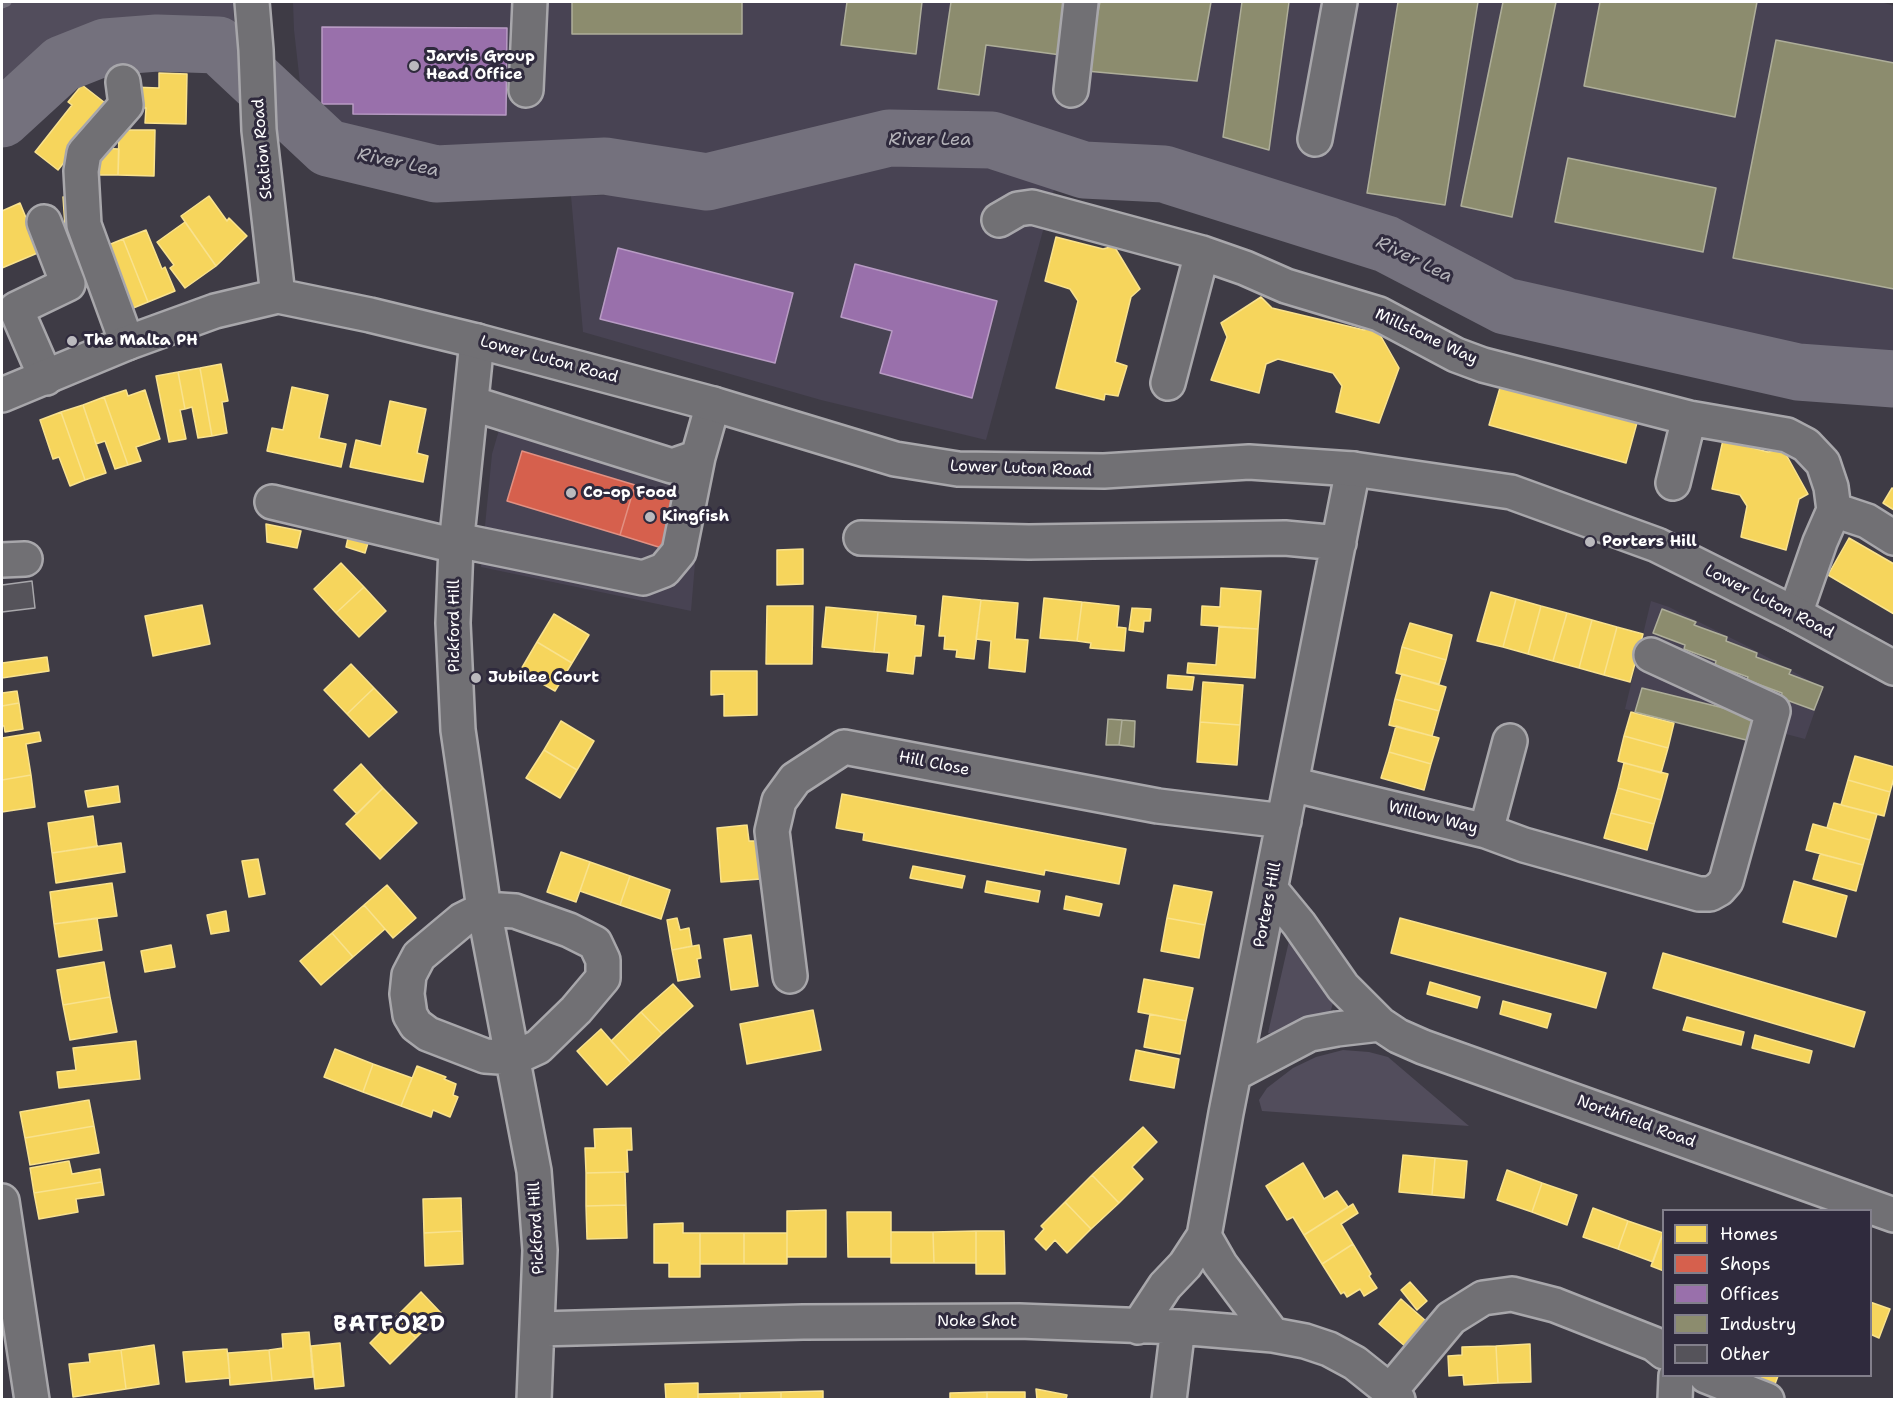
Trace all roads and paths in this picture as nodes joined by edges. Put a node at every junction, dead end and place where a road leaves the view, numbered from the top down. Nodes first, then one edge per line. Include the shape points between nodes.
1 (252, 2) edge
2 (530, 2) edge
3 (1081, 2) edge
4 (1340, 2) edge
5 (123, 82) dead end
6 (526, 90) dead end
7 (1071, 90) dead end
8 (1315, 139) dead end
9 (999, 220) dead end
10 (44, 222) dead end
11 (1202, 253) junction
12 (278, 296) junction
13 (477, 341) junction
14 (127, 344) junction
15 (46, 378) junction
16 (1168, 383) dead end
17 (2, 396) edge
18 (471, 403) junction
19 (713, 404) junction
20 (1689, 417) junction
21 (698, 458) junction
22 (1353, 469) junction
23 (1673, 483) dead end
24 (272, 502) dead end
25 (1834, 510) junction
26 (861, 538) dead end
27 (1894, 538) edge
28 (456, 543) junction
29 (1339, 543) junction
30 (1795, 614) junction
31 (1651, 655) dead end
32 (1894, 668) edge
33 (1510, 741) dead end
34 (1291, 784) junction
35 (1284, 821) junction
36 (1486, 831) junction
37 (1271, 890) junction
38 (484, 909) junction
39 (790, 976) dead end
40 (1380, 1024) junction
41 (514, 1058) junction
42 (1234, 1074) junction
43 (2, 1201) edge
44 (1894, 1215) edge
45 (1204, 1236) junction
46 (1138, 1327) junction
47 (1178, 1327) junction
48 (538, 1329) junction
49 (1273, 1335) junction
50 (1662, 1351) edge
51 (1676, 1377) edge
52 (1709, 1377) edge
53 (1394, 1395) edge
54 (32, 1400) edge
55 (534, 1400) edge
56 (1169, 1400) edge
57 (1676, 1400) edge
58 (1767, 1400) edge

1 - 12 street, Station Road via 259,130
2 - 6 street
3 - 7 street
4 - 8 street
5 - 14 street via 126,105 84,153 81,171 84,225
9 - 11 street, Millstone Way via 1018,209 1032,207
10 - 15 street via 68,284 16,309
11 - 16 street
11 - 20 street, Millstone Way via 1286,286 1379,314 1456,355 1484,365
12 - 13 street, Lower Luton Road
12 - 14 street, Lower Luton Road via 215,311
13 - 18 street, Pickford Hill
13 - 19 street, Lower Luton Road
14 - 15 street, Lower Luton Road
15 - 17 street, Lower Luton Road
18 - 21 street via 672,466
18 - 28 street, Pickford Hill
19 - 21 street
19 - 22 street, Lower Luton Road via 896,459 958,469 1104,471 1249,462
20 - 23 street
20 - 25 street, Millstone Way via 1787,435 1806,445 1823,463
21 - 28 street via 679,552 664,570 643,578
22 - 29 street, Porters Hill
22 - 30 street, Lower Luton Road via 1511,492 1657,545
24 - 28 street
25 - 27 street via 1867,521
25 - 30 street
26 - 29 street via 1029,542 1285,538
28 - 38 street, Pickford Hill via 453,623 458,730
29 - 34 street, Porters Hill
30 - 32 street, Lower Luton Road
31 - 36 street via 1773,711 1726,881 1719,889 1699,894
33 - 36 street, Willow Way
34 - 35 street, Porters Hill
34 - 36 street, Willow Way
35 - 37 street, Porters Hill
35 - 39 street, Hill Close via 1158,806 844,747 795,779 779,801 772,831
37 - 40 street, Northfield Road via 1343,987
37 - 42 street, Porters Hill
38 - 41 street, Pickford Hill
38 - 41 street via 462,920 419,956 409,975 410,1015 428,1034 484,1056
38 - 41 street via 515,911 569,930 595,943 603,960 603,978 576,1010 538,1047
40 - 42 street via 1310,1034
40 - 44 street, Northfield Road via 1423,1047
41 - 48 street, Pickford Hill via 534,1171 540,1250
42 - 45 street, Porters Hill
43 - 54 street
45 - 46 street, Porters Hill
45 - 49 street
46 - 47 street, Noke Shot
46 - 48 street, Noke Shot via 1019,1321
47 - 49 street, Noke Shot
47 - 56 street
48 - 55 street, Pickford Hill
49 - 53 street, Noke Shot via 1329,1349 1355,1363
50 - 53 street via 1654,1344 1555,1305 1512,1294 1483,1298 1451,1318
51 - 57 street
52 - 58 street

